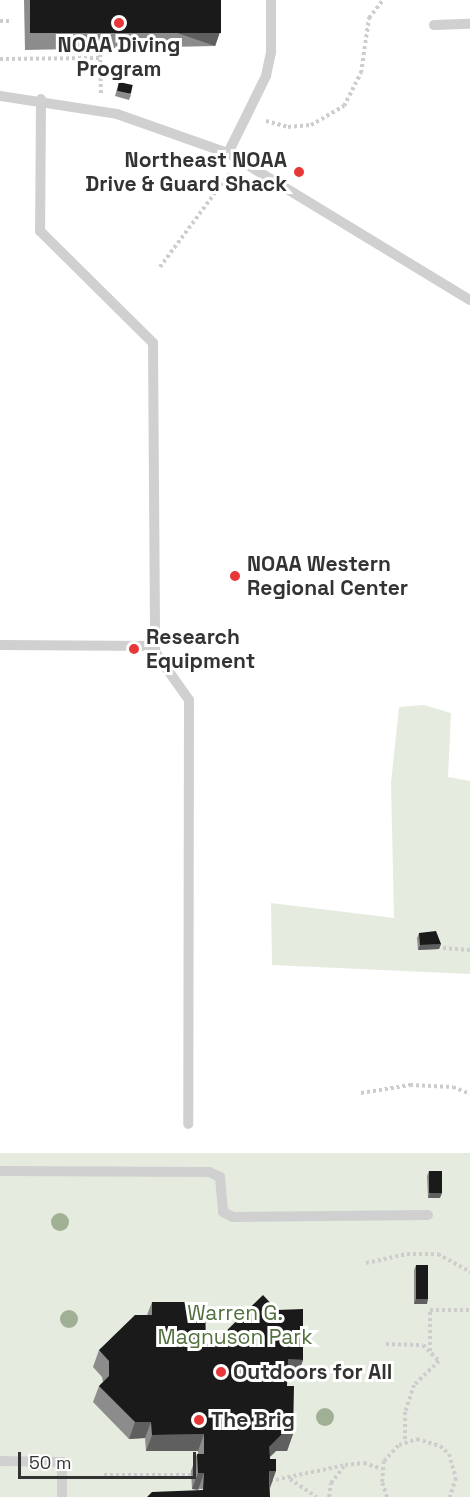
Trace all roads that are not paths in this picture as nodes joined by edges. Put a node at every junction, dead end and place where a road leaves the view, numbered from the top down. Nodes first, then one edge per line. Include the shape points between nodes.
1 (271, 0) edge
2 (470, 24) edge
3 (434, 25) dead end
4 (0, 96) edge
5 (41, 99) junction
6 (228, 153) junction
7 (470, 300) edge
8 (0, 645) edge
9 (155, 646) junction
10 (188, 1124) dead end
11 (0, 1171) edge
12 (428, 1215) dead end
13 (0, 1461) edge
14 (62, 1497) edge

1 - 6 lane via 271,52 266,76
2 - 3 lane
4 - 5 lane
5 - 6 lane via 146,122
5 - 9 lane via 40,231 153,343
6 - 7 lane
8 - 9 lane
9 - 10 lane via 155,652 189,700
11 - 12 lane via 209,1172 220,1177 223,1212 233,1217
13 - 14 lane via 62,1462

